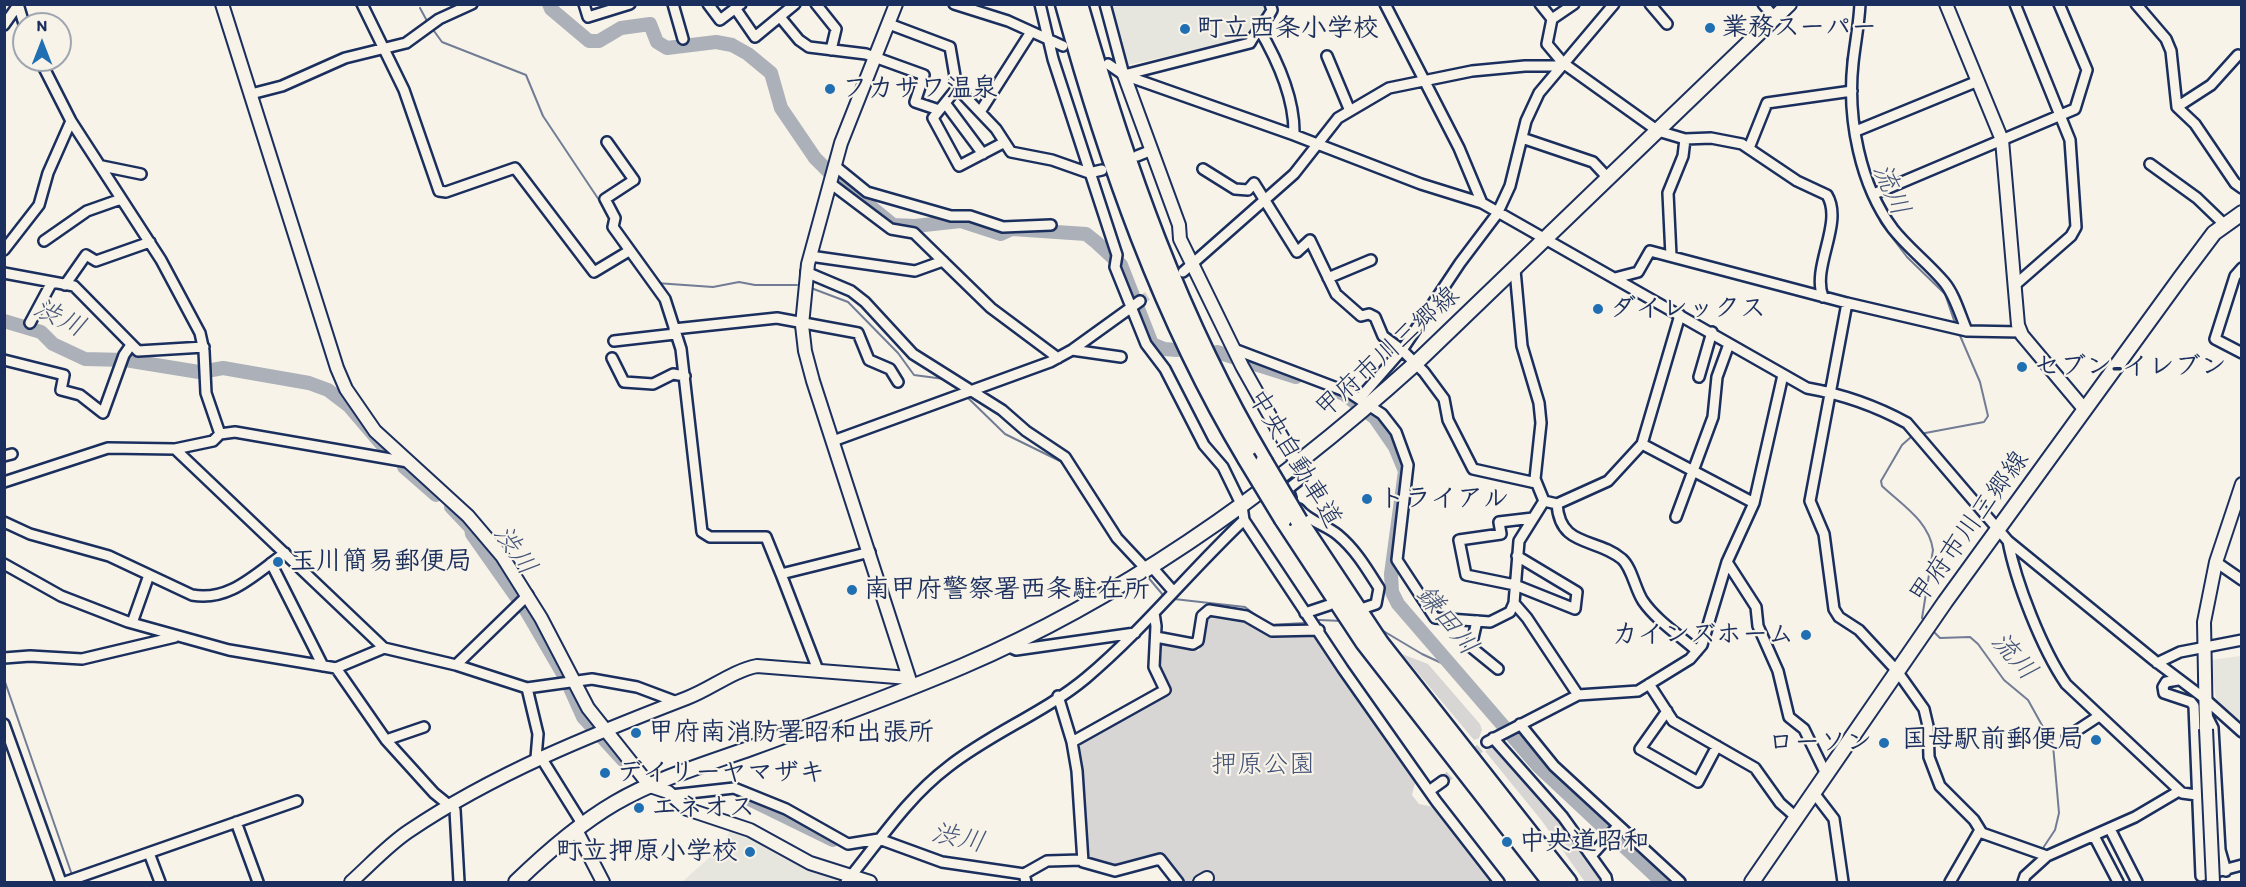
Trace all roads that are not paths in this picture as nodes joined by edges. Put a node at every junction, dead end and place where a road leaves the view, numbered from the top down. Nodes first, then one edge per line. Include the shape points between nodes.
1 (5, 4) edge
2 (222, 4) edge
3 (362, 4) edge
4 (472, 4) edge
5 (584, 4) edge
6 (630, 4) edge
7 (684, 4) edge
8 (708, 4) edge
9 (795, 4) edge
10 (816, 4) edge
11 (896, 4) edge
12 (954, 4) edge
13 (1040, 4) edge
14 (1064, 4) edge
15 (1079, 4) edge
16 (1105, 4) edge
17 (1385, 4) edge
18 (1540, 4) edge
19 (1574, 4) edge
20 (1614, 4) edge
21 (1650, 4) edge
22 (1763, 4) edge
23 (1789, 4) edge
24 (1860, 4) edge
25 (1946, 4) edge
26 (2015, 4) edge
27 (2059, 4) edge
28 (2136, 4) edge
29 (738, 6) edge
30 (1274, 6) edge
31 (16, 7) edge
32 (674, 8) edge
33 (780, 17) junction
34 (1775, 18) junction
35 (1552, 19) junction
36 (889, 24) junction
37 (1667, 24) dead end
38 (4, 25) edge
39 (1258, 27) junction
40 (1031, 32) junction
41 (683, 39) dead end
42 (1049, 41) junction
43 (1063, 46) dead end
44 (383, 49) junction
45 (831, 50) junction
46 (2240, 55) edge
47 (1327, 56) dead end
48 (876, 58) junction
49 (1108, 64) dead end
50 (1562, 65) junction
51 (46, 72) edge
52 (1124, 75) junction
53 (1978, 81) junction
54 (1423, 82) junction
55 (957, 88) junction
56 (1852, 92) junction
57 (251, 94) junction
58 (942, 107) junction
59 (2177, 107) junction
60 (1350, 111) junction
61 (980, 112) junction
62 (2061, 116) junction
63 (71, 121) junction
64 (1658, 131) junction
65 (1856, 131) junction
66 (1294, 135) junction
67 (1522, 138) junction
68 (1684, 139) junction
69 (2001, 140) junction
70 (607, 142) dead end
71 (1003, 143) junction
72 (1317, 144) junction
73 (1749, 148) junction
74 (1152, 150) junction
75 (983, 154) junction
76 (1137, 156) dead end
77 (2150, 164) dead end
78 (102, 166) junction
79 (835, 166) junction
80 (1203, 169) dead end
81 (1101, 170) dead end
82 (1089, 173) junction
83 (141, 174) dead end
84 (1608, 178) junction
85 (830, 183) junction
86 (2241, 188) edge
87 (1874, 194) junction
88 (121, 199) junction
89 (1263, 202) junction
90 (1482, 203) junction
91 (2241, 213) edge
92 (1497, 214) junction
93 (1051, 225) dead end
94 (2225, 225) junction
95 (44, 241) dead end
96 (1544, 241) junction
97 (150, 242) junction
98 (4, 250) edge
99 (629, 251) junction
100 (810, 256) junction
101 (1671, 256) junction
102 (1371, 260) dead end
103 (943, 261) junction
104 (2241, 268) edge
105 (1189, 269) junction
106 (1515, 270) junction
107 (806, 272) junction
108 (4, 273) edge
109 (1328, 278) junction
110 (1615, 278) junction
111 (51, 282) junction
112 (65, 285) junction
113 (2015, 285) junction
114 (1823, 297) junction
115 (1140, 301) tunnel mouth
116 (1847, 303) junction
117 (1131, 308) junction
118 (1680, 315) junction
119 (802, 321) junction
120 (30, 323) dead end
121 (674, 331) junction
122 (1965, 331) junction
123 (1712, 332) junction
124 (2021, 332) junction
125 (614, 341) dead end
126 (1729, 344) junction
127 (131, 345) junction
128 (204, 348) junction
129 (1234, 349) junction
130 (1072, 350) junction
131 (1402, 350) junction
132 (2241, 353) edge
133 (1122, 357) dead end
134 (612, 358) dead end
135 (1058, 358) junction
136 (4, 360) edge
137 (1416, 363) junction
138 (1783, 375) junction
139 (685, 376) junction
140 (1699, 377) dead end
141 (898, 382) dead end
142 (971, 390) junction
143 (1832, 392) junction
144 (1365, 401) junction
145 (2085, 410) junction
146 (220, 434) junction
147 (833, 441) junction
148 (1642, 444) junction
149 (175, 449) junction
150 (408, 462) junction
151 (1297, 464) junction
152 (1693, 470) junction
153 (4, 482) edge
154 (1536, 483) junction
155 (2241, 490) edge
156 (1544, 501) junction
157 (1754, 503) junction
158 (1557, 504) junction
159 (1243, 513) junction
160 (1676, 517) dead end
161 (1533, 518) junction
162 (1291, 520) junction
163 (4, 522) edge
164 (1998, 530) junction
165 (2008, 541) junction
166 (870, 552) junction
167 (285, 553) junction
168 (1517, 556) junction
169 (1727, 562) junction
170 (2216, 562) junction
171 (271, 563) junction
172 (4, 564) edge
173 (1149, 568) junction
174 (781, 574) junction
175 (149, 575) junction
176 (2241, 580) edge
177 (1515, 585) junction
178 (1173, 591) junction
179 (524, 599) junction
180 (1514, 603) junction
181 (1335, 607) junction
182 (1361, 609) junction
183 (1154, 612) junction
184 (1305, 613) junction
185 (1477, 621) junction
186 (132, 623) junction
187 (1319, 630) junction
188 (1135, 633) junction
189 (178, 637) junction
190 (1156, 637) junction
191 (2241, 640) edge
192 (1007, 646) junction
193 (2203, 646) junction
194 (384, 648) junction
195 (1377, 649) junction
196 (1697, 651) junction
197 (4, 658) edge
198 (2157, 663) junction
199 (456, 665) junction
200 (323, 666) junction
201 (336, 668) junction
202 (1498, 669) dead end
203 (818, 670) junction
204 (1897, 671) junction
205 (2178, 680) junction
206 (573, 682) junction
207 (911, 682) junction
208 (1649, 684) junction
209 (527, 688) junction
210 (1578, 695) junction
211 (1058, 696) junction
212 (2204, 698) junction
213 (676, 702) junction
214 (1667, 711) junction
215 (2205, 712) junction
216 (2099, 716) junction
217 (4, 724) edge
218 (1518, 724) junction
219 (424, 727) dead end
220 (603, 730) junction
221 (2241, 732) edge
222 (2067, 737) dead end
223 (386, 740) junction
224 (1072, 742) junction
225 (1717, 746) junction
226 (538, 757) junction
227 (1826, 774) junction
228 (1443, 782) tunnel mouth
229 (650, 786) junction
230 (1429, 791) junction
231 (2179, 791) junction
232 (1814, 793) junction
233 (671, 795) junction
234 (2197, 795) junction
235 (297, 801) dead end
236 (452, 806) junction
237 (1797, 818) junction
238 (236, 822) junction
239 (1618, 826) junction
240 (579, 828) junction
241 (2109, 829) junction
242 (1980, 831) junction
243 (2094, 836) junction
244 (879, 839) junction
245 (149, 853) junction
246 (1591, 856) junction
247 (2047, 856) junction
248 (1082, 860) junction
249 (2241, 865) edge
250 (2226, 871) junction
251 (1025, 878) edge
252 (849, 879) edge
253 (63, 882) edge
254 (160, 882) edge
255 (258, 882) edge
256 (351, 882) edge
257 (459, 882) edge
258 (516, 882) edge
259 (603, 882) edge
260 (870, 882) edge
261 (1178, 882) edge
262 (1499, 882) edge
263 (1551, 882) edge
264 (1568, 882) edge
265 (1607, 882) edge
266 (1680, 882) edge
267 (1752, 882) edge
268 (1843, 882) edge
269 (1950, 882) edge
270 (2023, 882) edge
271 (2118, 882) edge
272 (2137, 882) edge
273 (2213, 882) edge

1 - 31 street
2 - 57 street
3 - 44 street
4 - 44 street via 439,19 406,43
5 - 6 street via 588,17
7 - 32 street
8 - 29 street via 720,20
9 - 33 street
10 - 45 street via 836,29
11 - 36 street
12 - 40 street
13 - 42 street
14 - 162 highway, 中央自動車道, bridge via 1135,226 1182,334 1246,458
15 - 162 highway, 中央自動車道, bridge via 1130,170 1168,272
16 - 52 street
17 - 54 street
18 - 35 street
19 - 35 street
20 - 50 street
21 - 37 street
22 - 34 street
23 - 34 main road, 甲府市川三郷線
24 - 56 street
25 - 53 street
26 - 62 street
27 - 62 street via 2087,70 2076,109
28 - 59 street via 2166,39 2171,51
29 - 33 street via 755,37
30 - 39 street
31 - 38 street
32 - 41 street
33 - 45 street via 809,47
34 - 64 main road, 甲府市川三郷線
35 - 50 street via 1547,44
36 - 48 street
36 - 55 street via 950,46
39 - 52 street via 1250,43
39 - 66 street via 1276,58 1294,120
40 - 42 street
40 - 61 street
42 - 43 street
42 - 82 street
44 - 57 street via 345,58 282,86
44 - 99 street via 404,90 439,191 515,168 594,272
45 - 48 street
46 - 59 street via 2211,85
47 - 60 street
48 - 58 street via 924,75 915,102
48 - 79 street
49 - 52 street
50 - 54 street via 1472,70
50 - 64 street
50 - 67 street via 1539,93
51 - 63 street
52 - 66 street
52 - 74 street
53 - 65 street
53 - 69 street
54 - 60 street via 1389,88
54 - 90 street via 1459,148
55 - 58 street
55 - 61 street
56 - 65 street
56 - 73 street via 1767,102
57 - 150 street via 337,368 360,412
58 - 75 street
58 - 75 street via 933,118 959,166
59 - 86 street via 2195,124
60 - 72 street via 1338,118
61 - 71 street
62 - 69 street
62 - 113 street via 2070,140 2076,227 2071,236
63 - 78 street
63 - 98 street via 39,205
64 - 68 street
64 - 84 main road, 甲府市川三郷線
65 - 87 street via 1864,171
66 - 72 street
67 - 84 street via 1593,162
67 - 92 street via 1510,186
68 - 73 street via 1724,139
68 - 101 street via 1683,156 1668,193
69 - 87 street
69 - 113 street
70 - 99 street via 634,180 605,199 615,218 613,227
71 - 75 street
71 - 82 street via 1011,152
72 - 89 street via 1294,174
72 - 90 street
73 - 114 street via 1797,181 1818,189 1831,201 1820,283
74 - 76 street
74 - 105 street via 1179,225
77 - 94 street via 2190,192
78 - 83 street
78 - 88 street
79 - 85 street
79 - 93 street via 867,192 951,216 970,216 1003,227
80 - 89 street via 1235,189 1248,190 1254,183
81 - 82 street
82 - 117 street via 1118,255 1115,267
84 - 96 main road, 甲府市川三郷線
85 - 100 street
85 - 103 street via 891,229 914,233
87 - 122 street via 1894,230 1944,282
88 - 95 street via 87,211
88 - 97 street
89 - 105 street
89 - 109 street via 1297,252 1310,240
90 - 92 street
91 - 94 main road, 甲府市川三郷線
92 - 96 street
92 - 131 street
94 - 145 main road, 甲府市川三郷線 via 2214,233
96 - 106 main road, 甲府市川三郷線
96 - 110 street
97 - 112 street via 96,261 86,255
97 - 128 street
99 - 121 street via 665,299
100 - 103 street via 915,271
100 - 107 street
101 - 110 street via 1648,251 1638,272
101 - 114 street
102 - 109 street
103 - 135 street via 991,308
104 - 132 street via 2215,339
105 - 129 street
106 - 137 main road, 甲府市川三郷線
106 - 154 street via 1522,346 1539,404
107 - 119 street
107 - 142 street via 850,291 913,354
108 - 111 street
109 - 131 street via 1335,294 1361,316 1375,317 1383,336
110 - 118 street
111 - 112 street
111 - 120 street
112 - 127 street via 74,286 83,294
113 - 124 street
114 - 116 street
115 - 117 street
116 - 122 street
116 - 143 street
117 - 130 street
117 - 159 street via 1146,344 1165,369 1204,445 1223,467
118 - 123 street
118 - 148 street
119 - 121 street via 777,318
119 - 141 street via 858,333 869,360 890,369
119 - 147 street via 807,358
121 - 125 street
121 - 139 street
122 - 124 street
123 - 126 street
123 - 140 street
124 - 145 street
126 - 138 street
126 - 152 street via 1717,377 1713,417
127 - 128 street via 138,351
127 - 136 street via 103,413 80,395 62,390 64,375
128 - 146 street via 206,393
129 - 144 street
129 - 151 street
130 - 133 street
130 - 135 street
131 - 137 street
131 - 144 street
134 - 139 street via 624,382 653,384 673,374
135 - 142 street
137 - 144 main road, 甲府市川三郷線
137 - 154 street via 1444,399 1448,420 1473,469
138 - 143 street via 1807,388
138 - 157 street
139 - 174 street via 702,532 710,537 766,537
142 - 147 street
142 - 173 street via 1065,457 1117,538
143 - 164 street via 1907,423
143 - 204 street via 1817,450 1810,501 1824,534 1831,599 1839,617 1859,630
144 - 151 main road, 甲府市川三郷線
144 - 185 street via 1396,432 1408,465 1398,560 1435,618
145 - 164 main road, 甲府市川三郷線
146 - 149 street via 213,441
146 - 150 street via 257,435
147 - 166 street
148 - 152 street
148 - 158 street via 1608,481
149 - 153 street via 108,448
149 - 167 street
150 - 179 street via 480,530
151 - 159 main road, 甲府市川三郷線
151 - 182 street via 1302,478 1288,489 1289,495 1303,515 1339,536 1379,588 1376,604
152 - 157 street
152 - 160 street
154 - 156 street
155 - 170 street
156 - 158 street
156 - 161 street
157 - 169 street
158 - 196 street via 1558,518 1565,531 1623,560 1653,613
159 - 173 main road, 甲府市川三郷線
159 - 178 street
159 - 184 street
161 - 168 street via 1519,541
161 - 177 street via 1499,522 1501,534 1459,540 1466,575
162 - 181 highway, 中央自動車道
162 - 182 highway, 中央自動車道
163 - 175 street via 30,534 109,556
164 - 165 street
164 - 204 main road, 甲府市川三郷線
165 - 198 street
165 - 216 street via 2022,589 2058,671
166 - 174 street
166 - 207 street
167 - 171 street
167 - 194 street
168 - 177 street
168 - 177 street via 1577,592 1575,609
169 - 196 street via 1713,617
169 - 227 street via 1756,607 1758,626 1778,671 1789,717 1804,729
170 - 176 street
170 - 193 street
171 - 175 street via 232,591 207,598
171 - 200 street
172 - 186 street via 61,596
173 - 178 street
173 - 192 main road, 甲府市川三郷線 via 1083,608
174 - 203 street
175 - 186 street
177 - 180 street
178 - 183 street
179 - 199 street
179 - 206 street
180 - 185 street via 1510,612 1499,618
180 - 210 street
181 - 184 street
181 - 195 highway, 中央自動車道
182 - 195 highway, 中央自動車道
183 - 188 street
183 - 190 street
184 - 187 street
185 - 202 street via 1471,647
186 - 189 street
187 - 190 street via 1268,630 1246,616 1209,610 1202,616 1198,640 1193,644
187 - 230 street
188 - 192 street via 1016,650
188 - 211 street via 1083,681
189 - 197 street via 82,659
189 - 200 street
190 - 224 street via 1154,667 1165,690
191 - 193 street
192 - 207 main road, 甲府市川三郷線
193 - 198 street
193 - 212 street
194 - 199 street
194 - 201 street
195 - 263 highway, 中央自動車道
195 - 264 highway, 中央自動車道
196 - 208 street
198 - 205 street
199 - 209 street
200 - 201 street
201 - 223 street
203 - 207 street
203 - 213 street via 746,668
204 - 227 main road, 甲府市川三郷線
204 - 242 street via 1924,709 1929,726 1929,758 1940,786
205 - 212 street
205 - 234 street via 2166,682 2163,687 2164,693 2194,706
206 - 209 street
206 - 213 street via 611,681
206 - 220 street
207 - 229 main road, 甲府市川三郷線
208 - 210 street via 1638,691
208 - 214 street
209 - 226 street via 538,734
210 - 218 street
211 - 224 street
211 - 244 street via 949,766 903,808
212 - 215 street
212 - 221 street
213 - 220 street
214 - 225 street via 1673,721
214 - 225 street via 1640,749 1698,782
215 - 250 street via 2213,728 2220,850
215 - 273 street, bridge
216 - 222 street
216 - 231 street
217 - 253 street
218 - 239 street via 1554,766
218 - 246 street via 1492,738 1550,802
219 - 223 street
220 - 226 street
220 - 229 street
223 - 236 street via 434,793
224 - 248 street
225 - 237 street via 1755,768 1780,803
226 - 236 street
226 - 240 street
227 - 232 main road, 甲府市川三郷線
228 - 230 street
229 - 233 street
229 - 240 main road, 甲府市川三郷線 via 615,803
230 - 262 street
231 - 234 street
231 - 241 street
232 - 237 main road, 甲府市川三郷線
232 - 268 street via 1834,819
233 - 244 street via 734,788 786,809 848,844
233 - 252 street via 687,809 750,830
234 - 250 street via 2201,876
235 - 238 street
236 - 256 street via 409,831
236 - 257 street
237 - 267 main road, 甲府市川三郷線
238 - 245 street
238 - 255 street
239 - 246 street
239 - 266 street
240 - 258 main road, 甲府市川三郷線
240 - 259 street
241 - 243 street
241 - 272 street
242 - 247 street
242 - 269 street
243 - 247 street
243 - 271 street
244 - 251 street via 942,862
244 - 252 street
245 - 253 street
245 - 254 street
246 - 265 street
247 - 270 street
248 - 251 street via 1047,861
248 - 261 street via 1115,871 1160,859
249 - 250 street
252 - 260 street

